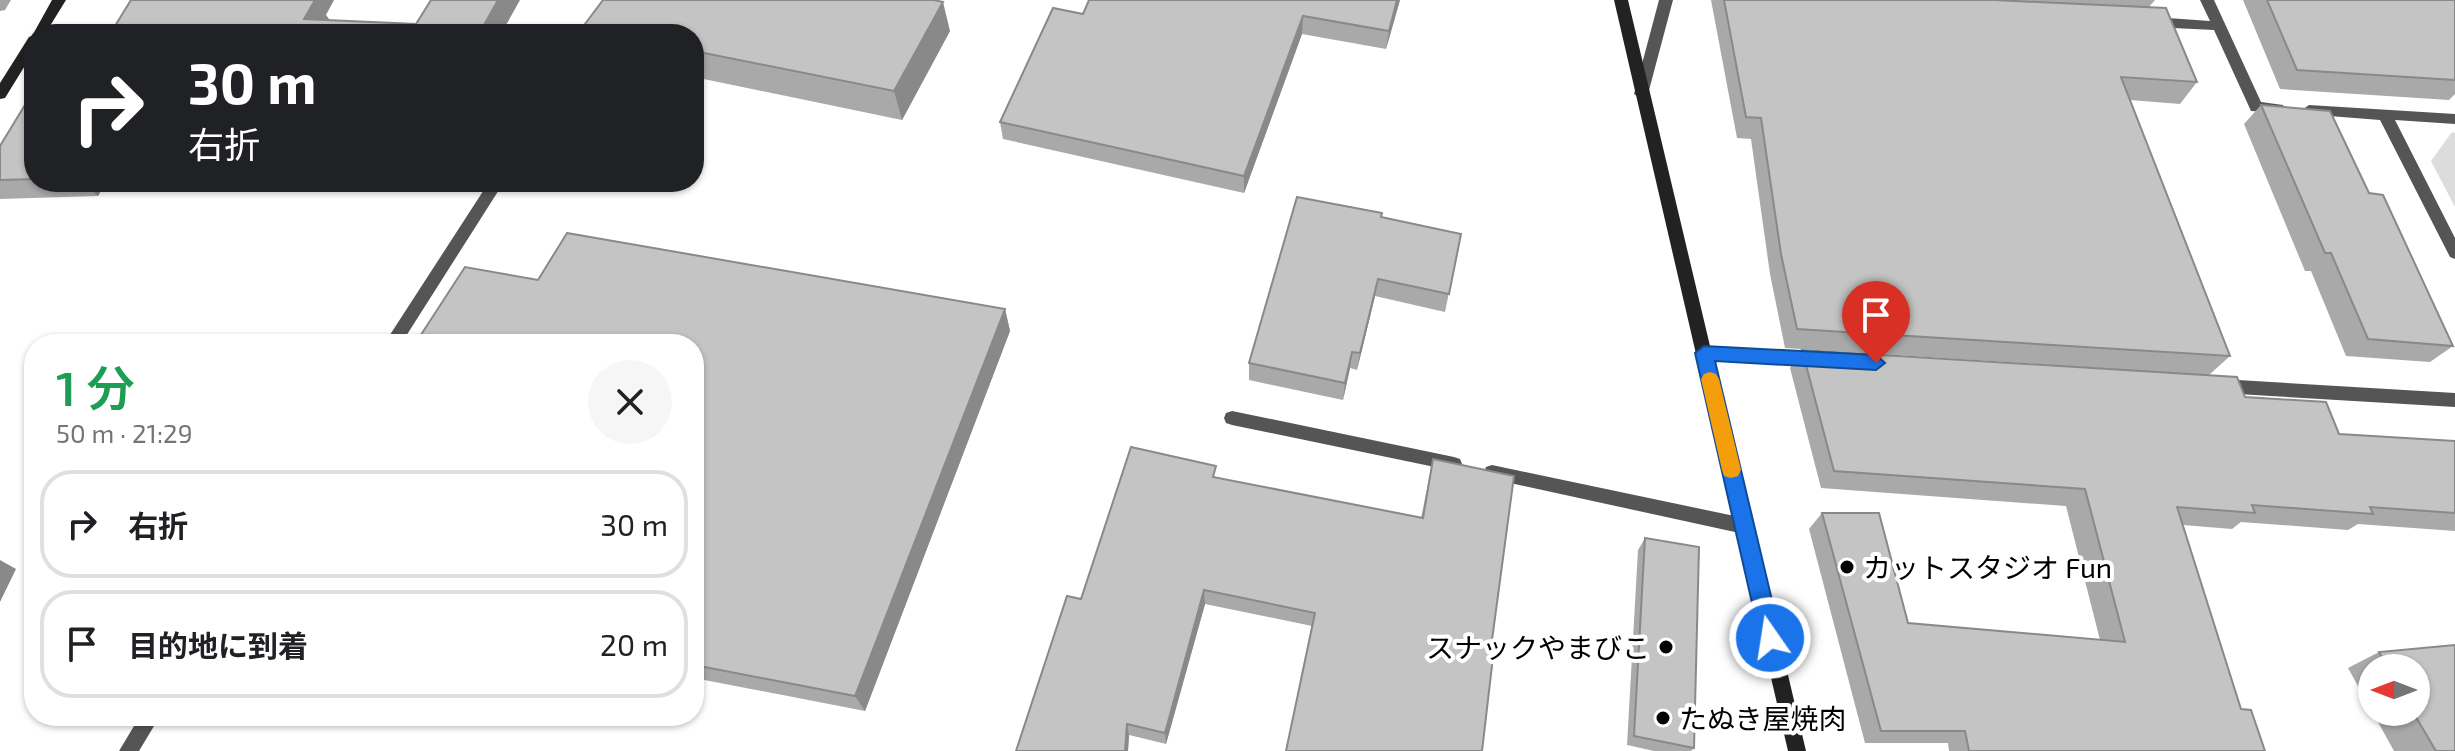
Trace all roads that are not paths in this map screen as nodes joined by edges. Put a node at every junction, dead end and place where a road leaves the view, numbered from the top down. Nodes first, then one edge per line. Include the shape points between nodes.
1 (59, 0) edge
2 (1621, 0) edge
3 (1666, 0) edge
4 (2207, 0) edge
5 (2143, 22) edge
6 (44, 24) edge
7 (2219, 26) junction
8 (24, 56) edge
9 (0, 94) edge
10 (1641, 94) junction
11 (2385, 115) junction
12 (2455, 119) edge
13 (491, 192) edge
14 (2455, 253) edge
15 (398, 334) edge
16 (1704, 353) junction
17 (1832, 360) edge
18 (2196, 384) edge
19 (2455, 400) edge
20 (1232, 418) dead end
21 (1744, 526) junction
22 (144, 726) edge
23 (128, 751) edge
24 (1797, 751) edge

1 - 6 street
2 - 10 street
3 - 10 street
4 - 7 street
5 - 7 street
7 - 11 street via 2256,107
8 - 9 street
10 - 16 street
11 - 12 street
11 - 14 street
13 - 15 street
16 - 17 street
16 - 21 street
18 - 19 street
20 - 21 street
21 - 24 street
22 - 23 street

